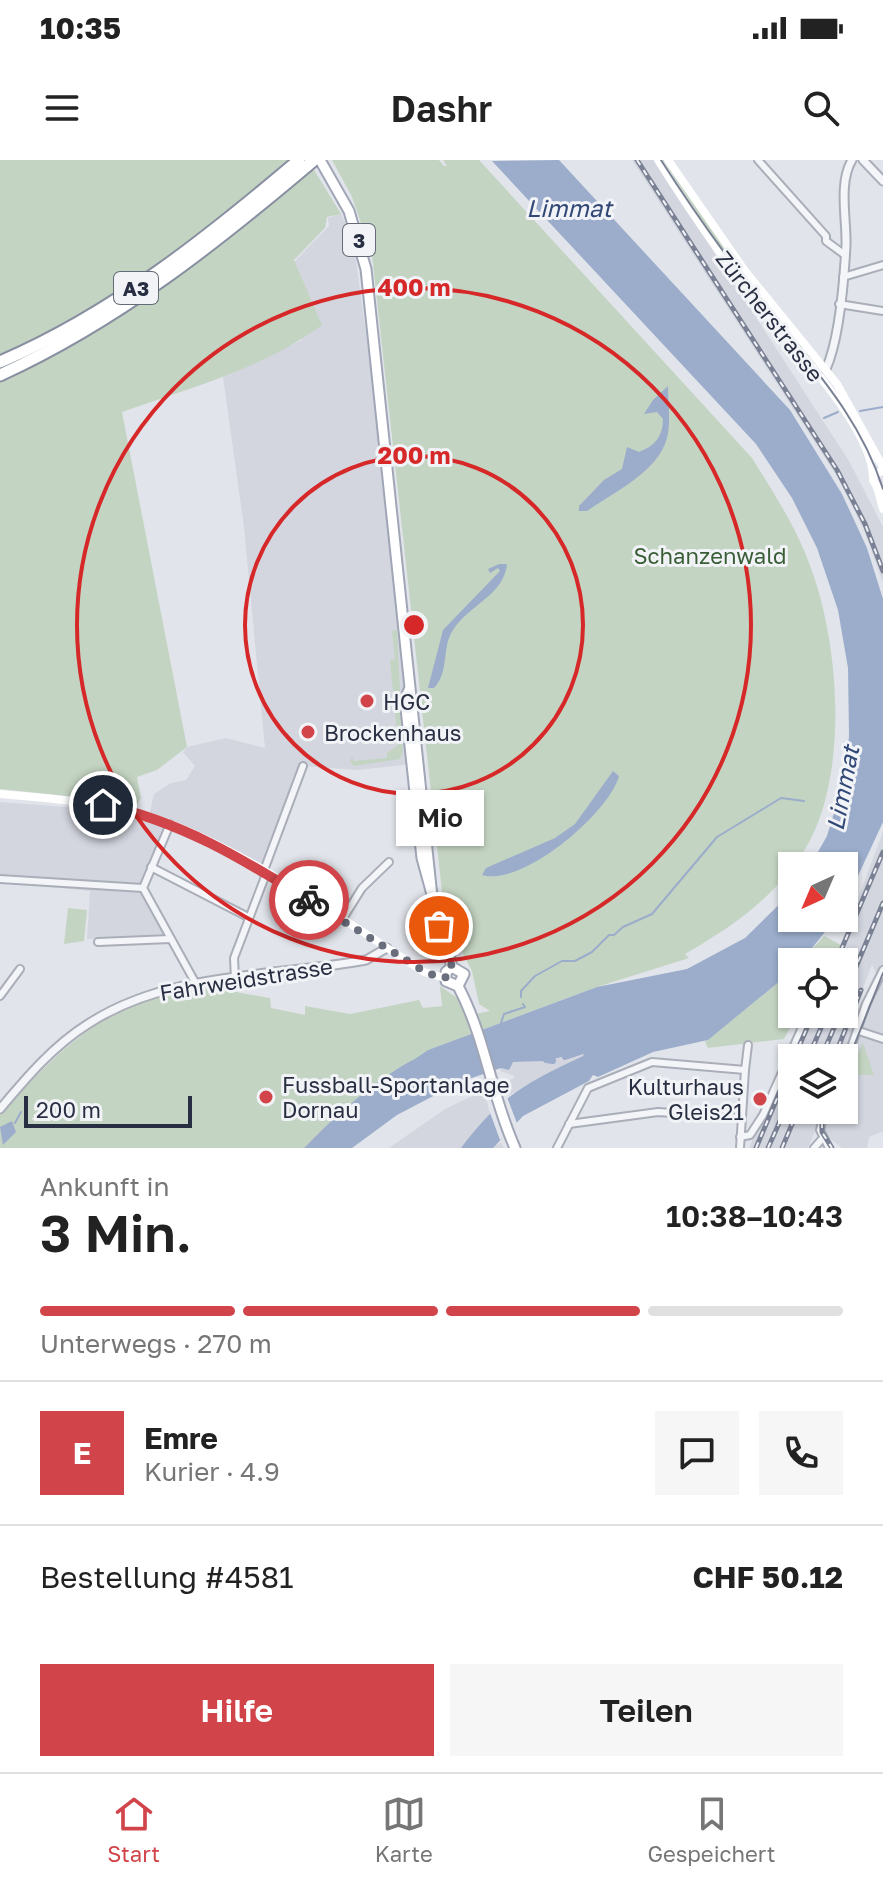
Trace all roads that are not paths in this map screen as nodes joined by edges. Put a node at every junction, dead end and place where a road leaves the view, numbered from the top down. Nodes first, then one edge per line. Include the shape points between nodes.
1 (299, 160) edge
2 (317, 160) edge
3 (658, 160) edge
4 (668, 160) edge
5 (758, 160) edge
6 (852, 160) edge
7 (863, 160) edge
8 (883, 181) edge
9 (263, 197) junction
10 (845, 255) junction
11 (883, 265) edge
12 (843, 277) junction
13 (839, 304) junction
14 (883, 311) edge
15 (0, 362) edge
16 (823, 365) junction
17 (815, 372) junction
18 (0, 375) edge
19 (883, 469) edge
20 (873, 476) junction
21 (880, 488) edge
22 (883, 509) edge
23 (303, 766) dead end
24 (0, 794) edge
25 (170, 824) junction
26 (389, 862) dead end
27 (151, 867) junction
28 (265, 873) junction
29 (0, 879) edge
30 (143, 888) junction
31 (248, 917) junction
32 (342, 920) junction
33 (170, 939) junction
34 (98, 942) dead end
35 (387, 948) junction
36 (452, 967) junction
37 (20, 969) dead end
38 (883, 970) edge
39 (445, 978) junction
40 (235, 979) junction
41 (196, 984) junction
42 (458, 986) junction
43 (0, 996) edge
44 (802, 1028) edge
45 (859, 1031) junction
46 (883, 1039) edge
47 (854, 1044) edge
48 (748, 1045) dead end
49 (745, 1070) junction
50 (0, 1109) edge
51 (741, 1118) junction
52 (569, 1124) junction
53 (820, 1124) edge
54 (740, 1137) junction
55 (822, 1139) junction
56 (515, 1148) edge
57 (557, 1148) edge
58 (740, 1148) edge
59 (814, 1148) edge
60 (829, 1148) edge

1 - 9 highway, A3
2 - 9 highway, A3
2 - 36 main road, 3 via 349,211 366,269 421,825 432,897
3 - 17 main road, Zürcherstrasse via 740,281
4 - 16 main road, Zürcherstrasse via 745,271
5 - 10 street via 826,241
6 - 10 street via 846,177
7 - 8 street
9 - 15 highway, A3 via 124,296
9 - 18 highway, A3 via 195,258 110,318
10 - 12 street
11 - 12 street
12 - 13 street
13 - 14 street
13 - 16 street via 832,351
16 - 17 street
16 - 19 main road, Zürcherstrasse via 860,419
17 - 20 main road, Zürcherstrasse via 852,425
19 - 20 main road, Zürcherstrasse
20 - 21 main road, Zürcherstrasse
21 - 22 main road, Zürcherstrasse
23 - 28 street
24 - 25 main road via 103,805
25 - 27 street
25 - 28 main road
26 - 32 street via 362,888
27 - 30 street
27 - 31 street
28 - 31 street
28 - 32 main road
29 - 30 street
30 - 33 street
31 - 40 street via 234,958
32 - 35 main road
33 - 34 street
33 - 41 street
35 - 39 main road via 430,975
35 - 40 street, Fahrweidstrasse via 366,960
36 - 39 main road
36 - 42 main road via 464,974
37 - 43 street
38 - 45 street
39 - 42 main road
40 - 41 street, Fahrweidstrasse
41 - 50 street, Fahrweidstrasse via 138,998 88,1024 49,1055
42 - 56 main road
44 - 54 street via 761,1119 751,1134
45 - 46 street
45 - 47 street
48 - 49 street
49 - 51 street
49 - 52 street via 644,1064 588,1088
51 - 52 street via 658,1112
51 - 54 street
52 - 57 street
53 - 55 street
54 - 58 street
55 - 59 street
55 - 60 street

